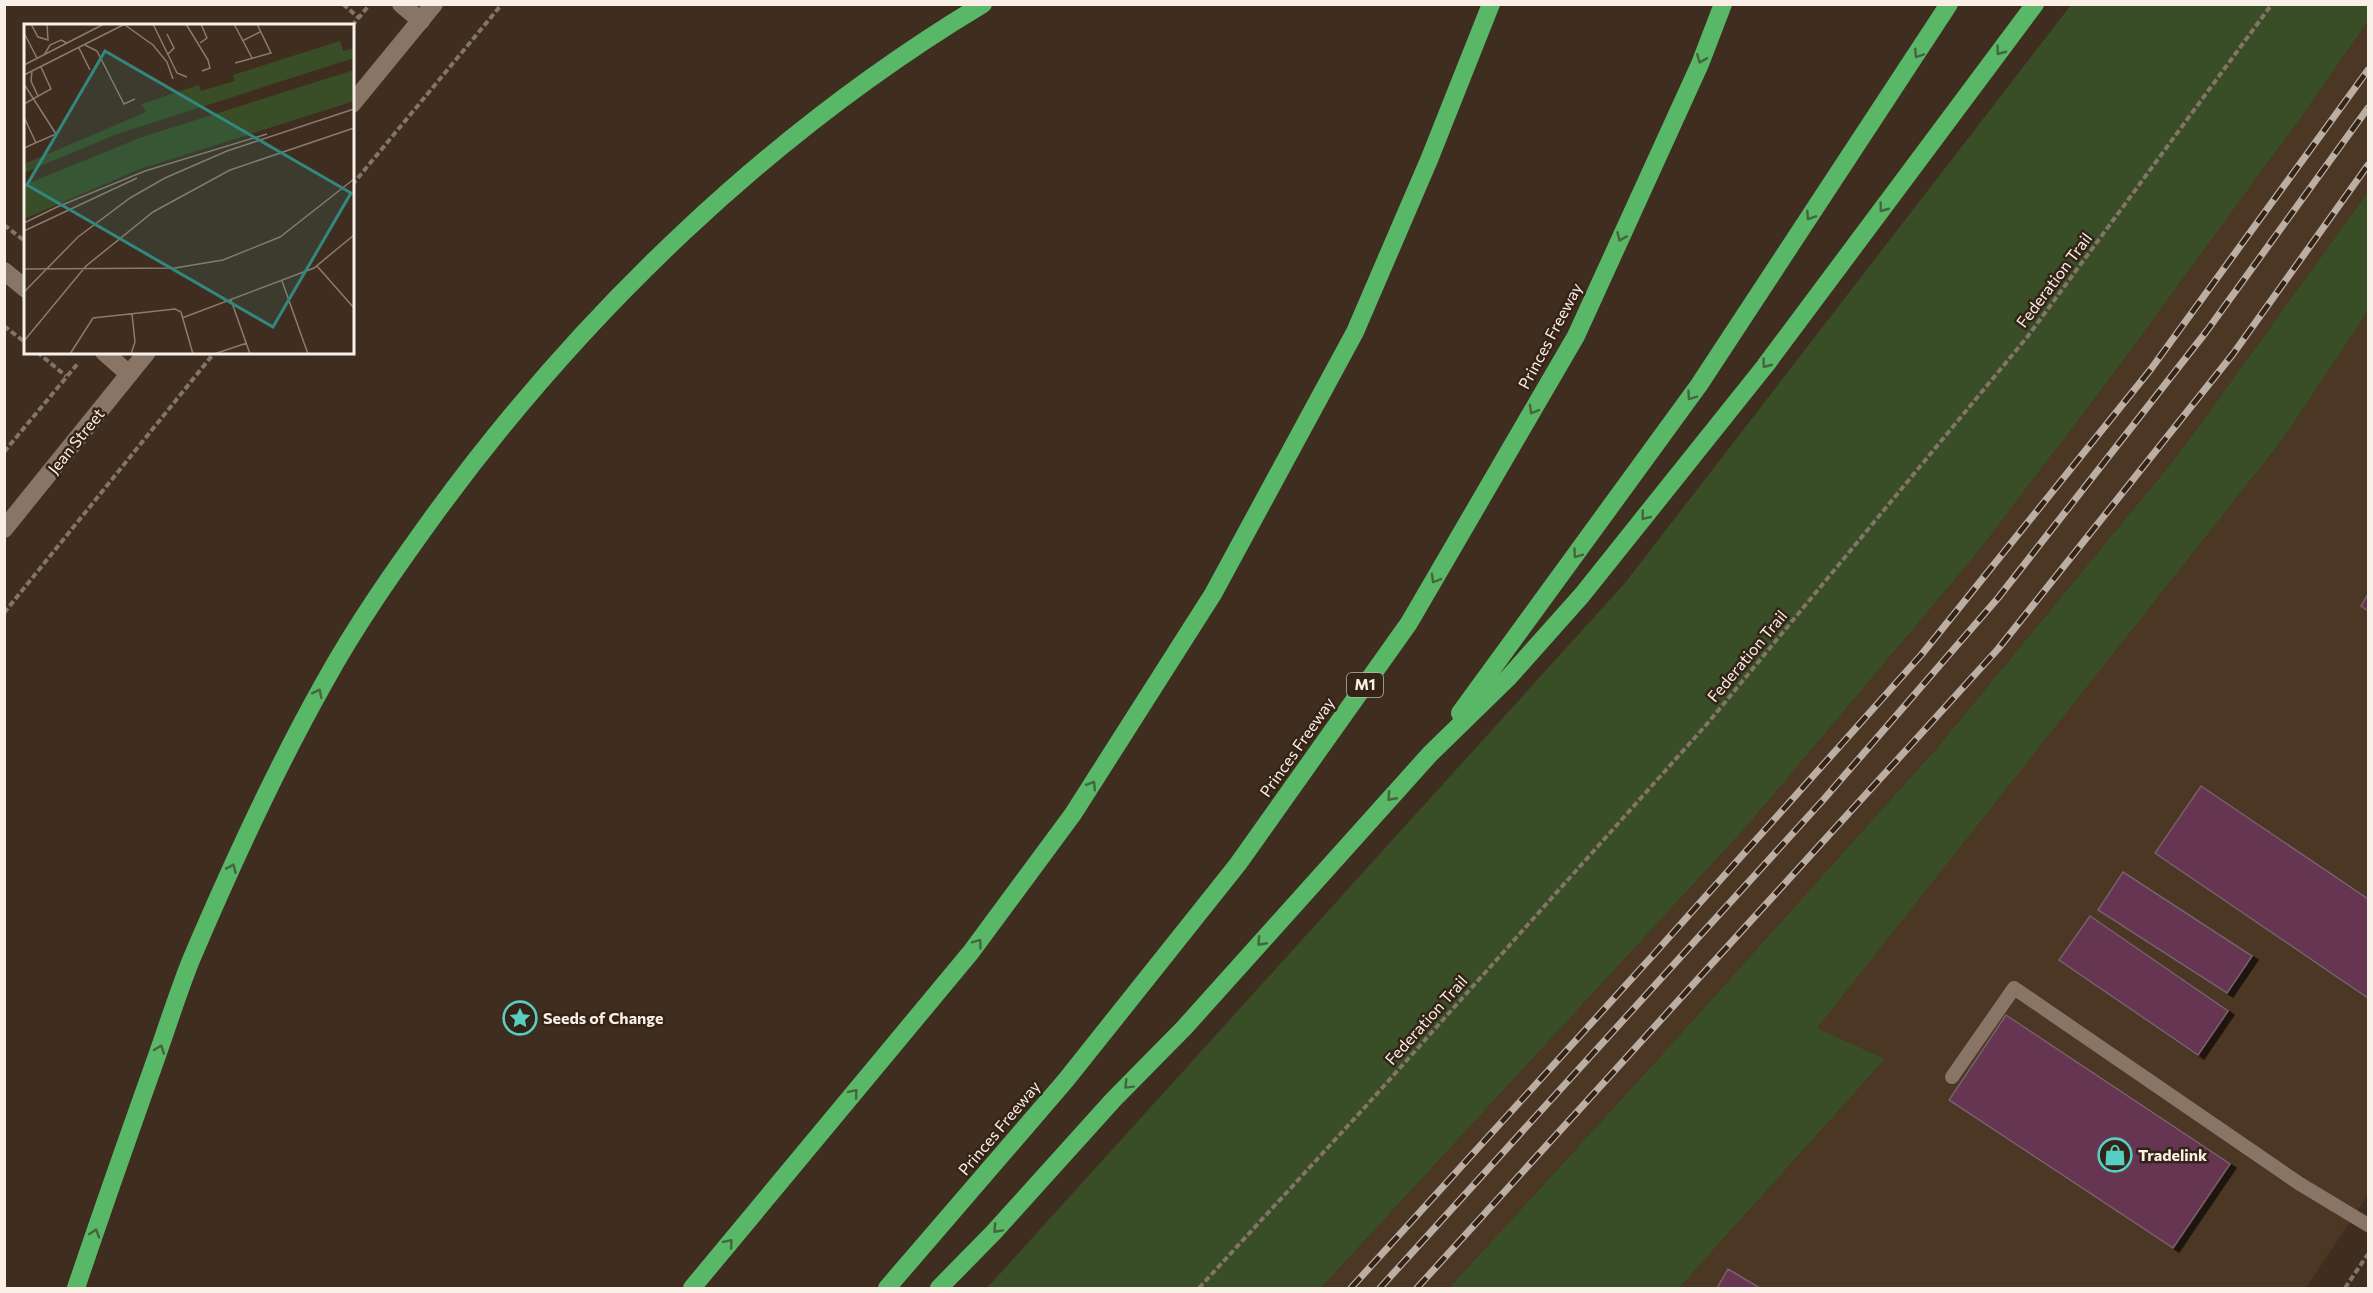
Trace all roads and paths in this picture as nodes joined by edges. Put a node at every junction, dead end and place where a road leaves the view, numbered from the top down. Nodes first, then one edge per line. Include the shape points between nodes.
1 (343, 4) edge
2 (370, 4) edge
3 (401, 4) edge
4 (434, 4) edge
5 (502, 4) edge
6 (983, 4) edge
7 (1491, 4) edge
8 (1723, 4) edge
9 (1949, 4) edge
10 (2035, 4) edge
11 (2272, 4) edge
12 (359, 18) junction
13 (421, 21) junction
14 (354, 24) edge
15 (354, 102) edge
16 (354, 183) edge
17 (4, 225) edge
18 (24, 240) edge
19 (4, 271) edge
20 (24, 286) edge
21 (4, 326) edge
22 (24, 341) edge
23 (39, 354) edge
24 (106, 354) edge
25 (145, 354) edge
26 (213, 354) edge
27 (80, 360) dead end
28 (129, 374) junction
29 (66, 376) junction
30 (4, 452) edge
31 (4, 529) edge
32 (4, 613) edge
33 (1430, 754) junction
34 (1952, 1077) dead end
35 (2368, 1225) edge
36 (2368, 1254) edge
37 (76, 1288) edge
38 (692, 1288) edge
39 (887, 1288) edge
40 (939, 1288) edge
41 (1199, 1288) edge
42 (2345, 1288) edge

1 - 12 path
2 - 12 path
3 - 13 street
4 - 13 street
5 - 16 path
37 -> 6 highway via 190,963 250,827 325,681 388,579 540,380 641,275 797,134 881,71
38 -> 7 highway via 971,952 1072,814 1213,594 1355,332
8 -> 39 highway, Princes Freeway / M1 via 1700,64 1576,336 1409,623 1238,864 1066,1080
9 -> 33 highway via 1699,385
10 -> 33 highway via 1765,366 1582,595 1509,677
11 - 41 path, Federation Trail via 2028,336 1707,724
12 - 14 path
13 - 15 street
17 - 18 path
19 - 20 street
21 - 22 path
23 - 29 path
24 - 28 street
25 - 28 street, Jean Street
26 - 32 path
27 - 29 path
28 - 31 street, Jean Street
29 - 30 path
33 -> 40 highway via 1184,1028
34 - 35 lane via 2014,988 2300,1184
36 - 42 path

